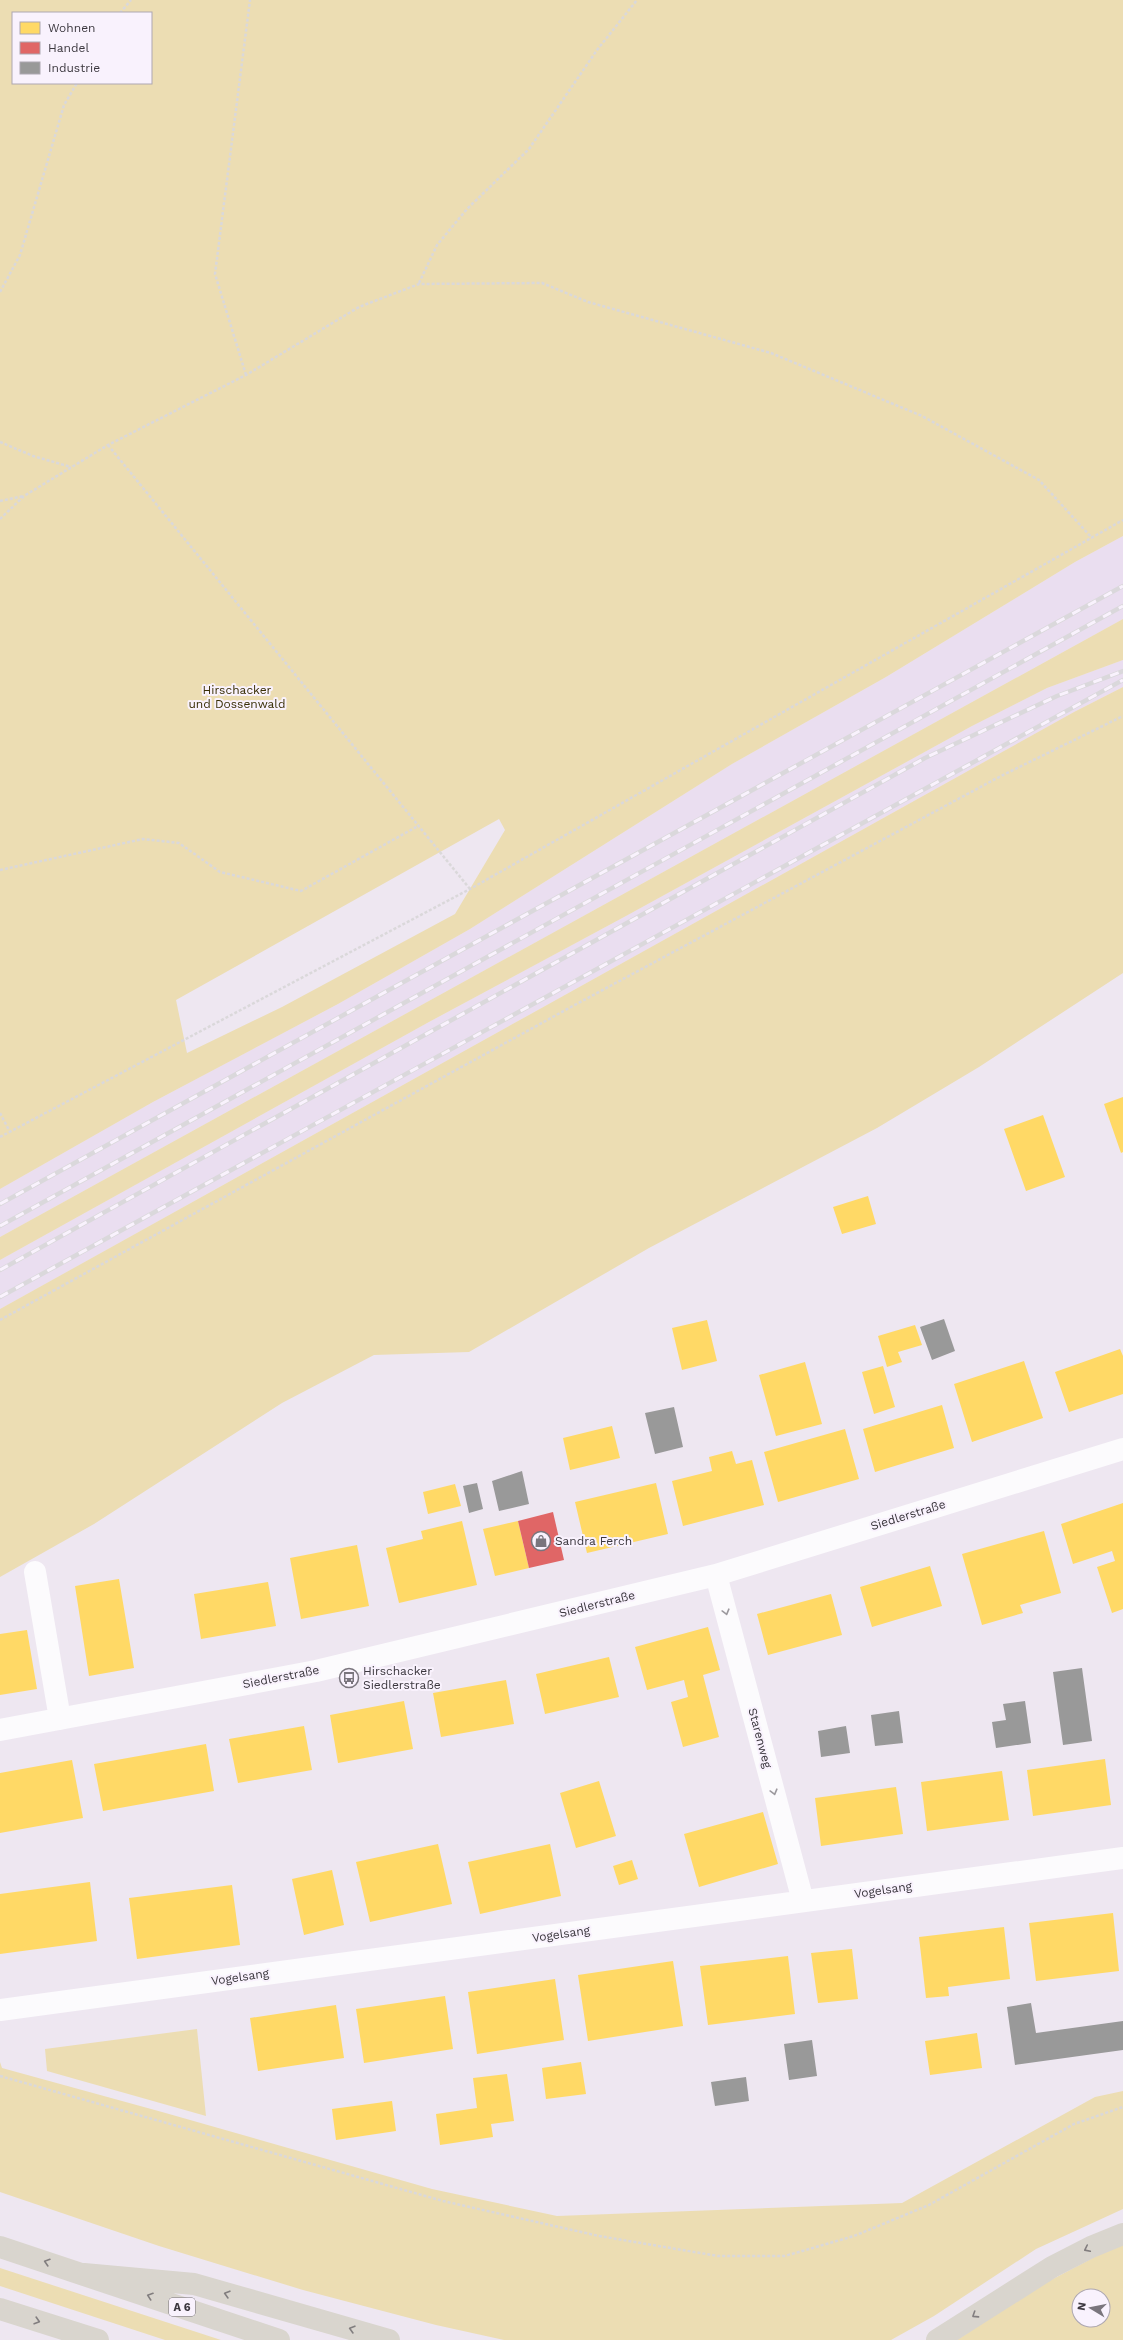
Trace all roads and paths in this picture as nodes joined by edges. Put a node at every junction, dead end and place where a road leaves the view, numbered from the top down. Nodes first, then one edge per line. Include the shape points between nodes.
1 (131, 0) edge
2 (250, 0) edge
3 (637, 0) edge
4 (121, 12) edge
5 (76, 84) edge
6 (419, 284) junction
7 (0, 292) edge
8 (246, 375) junction
9 (0, 442) edge
10 (108, 444) junction
11 (71, 468) junction
12 (24, 496) junction
13 (0, 501) edge
14 (0, 519) edge
15 (1123, 520) edge
16 (1092, 538) junction
17 (1123, 716) edge
18 (418, 826) junction
19 (0, 870) edge
20 (470, 889) junction
21 (0, 1113) edge
22 (10, 1132) junction
23 (0, 1137) edge
24 (0, 1320) edge
25 (1123, 1449) edge
26 (35, 1572) dead end
27 (716, 1575) junction
28 (60, 1719) junction
29 (0, 1730) edge
30 (1123, 1858) edge
31 (803, 1901) junction
32 (0, 2010) edge
33 (0, 2076) edge
34 (1123, 2107) edge
35 (1123, 2234) edge
36 (0, 2247) edge
37 (84, 2274) junction
38 (0, 2309) edge
39 (98, 2340) edge
40 (279, 2340) edge
41 (389, 2340) edge
42 (936, 2340) edge

1 - 4 path
2 - 8 path via 215,274
3 - 6 path via 597,50 529,150 467,209 437,245
5 - 7 path via 64,105 20,256
6 - 8 path via 359,307
6 - 16 path via 542,283 588,302 771,353 922,416 1039,480
8 - 10 path
9 - 11 path
10 - 11 path
10 - 18 path
11 - 12 path
12 - 13 path
12 - 14 path
15 - 16 path
16 - 20 path
17 - 24 path via 994,780 571,1007
18 - 19 path via 301,891 220,872 179,843 143,839
18 - 20 path
20 - 22 path
21 - 22 path
22 - 23 path
25 - 27 street, Siedlerstraße
26 - 28 street
27 - 28 street, Siedlerstraße via 316,1671
27 -> 31 street, Starenweg
28 - 29 street, Siedlerstraße
30 - 31 street, Vogelsang
31 - 32 street, Vogelsang
33 - 34 path via 443,2201 599,2236 718,2256 785,2256 854,2236 929,2204 1074,2124
35 -> 42 highway via 1052,2267
37 -> 36 highway, A 6
40 -> 37 highway, A 6
41 -> 37 highway via 194,2284
38 -> 39 highway

